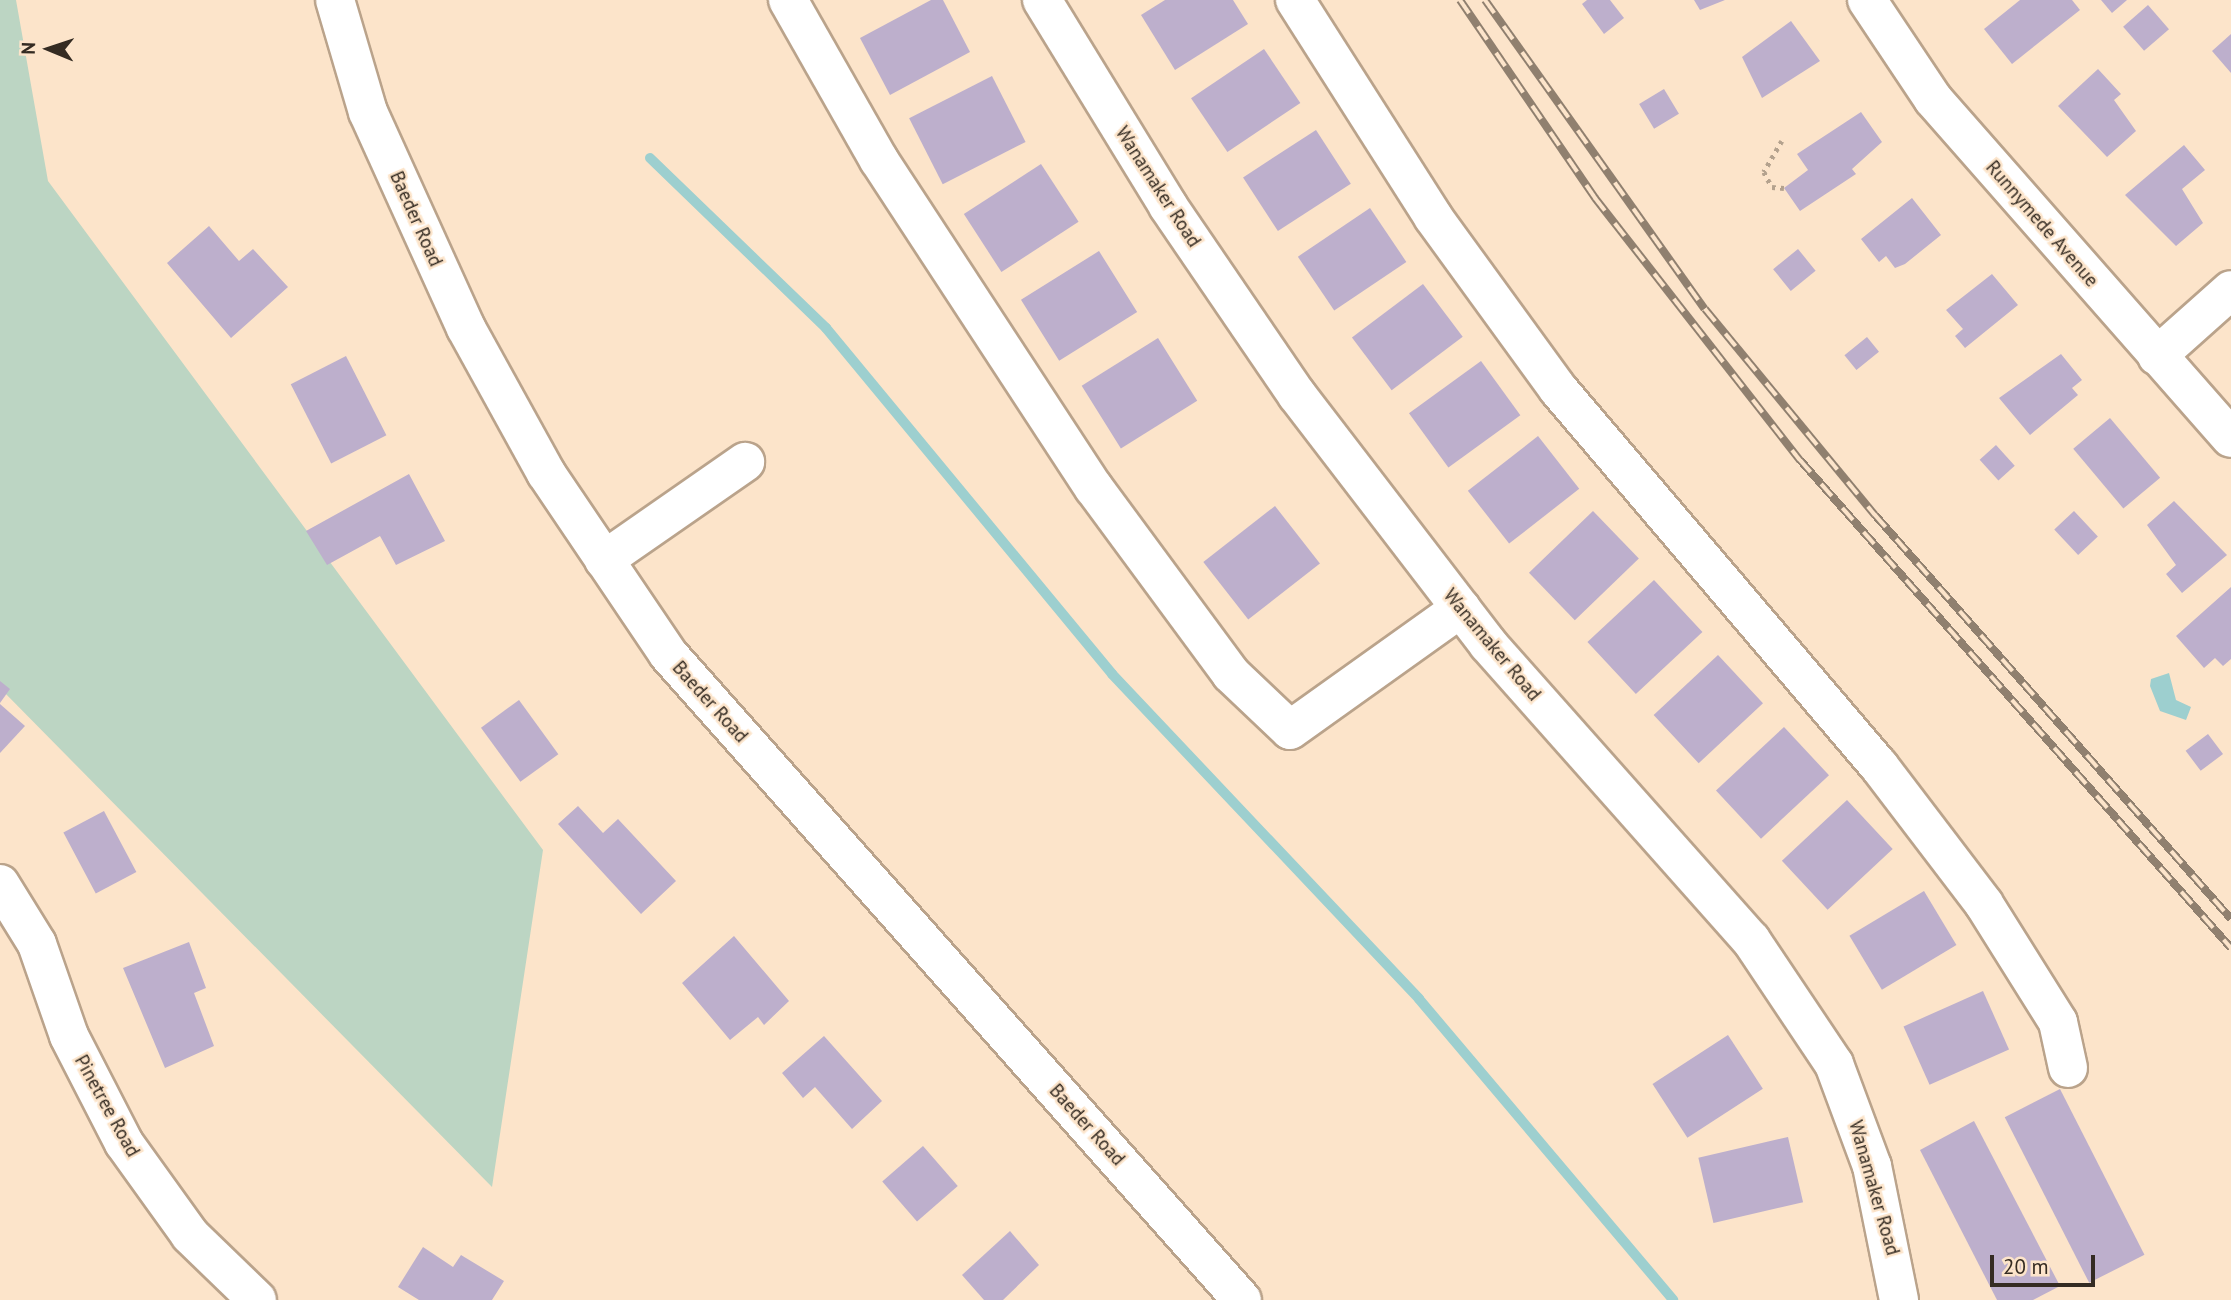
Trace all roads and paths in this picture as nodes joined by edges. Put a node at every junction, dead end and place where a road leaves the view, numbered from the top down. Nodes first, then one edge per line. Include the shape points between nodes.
1 (335, 0) edge
2 (788, 0) edge
3 (1042, 0) edge
4 (1295, 0) edge
5 (1867, 0) edge
6 (1782, 141) dead end
7 (1784, 188) dead end
8 (2231, 290) edge
9 (2157, 356) junction
10 (2231, 438) edge
11 (745, 462) dead end
12 (604, 560) junction
13 (1461, 608) junction
14 (0, 884) edge
15 (2068, 1068) dead end
16 (257, 1300) edge
17 (1242, 1300) edge
18 (1899, 1300) edge

1 - 12 street, Baeder Road via 368,112 466,328 546,473
2 - 13 street via 880,160 1094,488 1231,674 1290,730
3 - 13 street, Wanamaker Road via 1168,206 1297,395
4 - 15 street via 1433,217 1558,389 1879,766 1984,904 2058,1022
5 - 9 street, Runnymede Avenue via 1933,99
6 - 7 path via 1764,172 1772,187
8 - 9 street
9 - 10 street, Runnymede Avenue
11 - 12 street
12 - 17 street, Baeder Road via 668,654
13 - 18 street, Wanamaker Road via 1751,940 1834,1064 1872,1166
14 - 16 street, Pinetree Road via 37,944 69,1036 124,1143 190,1235

